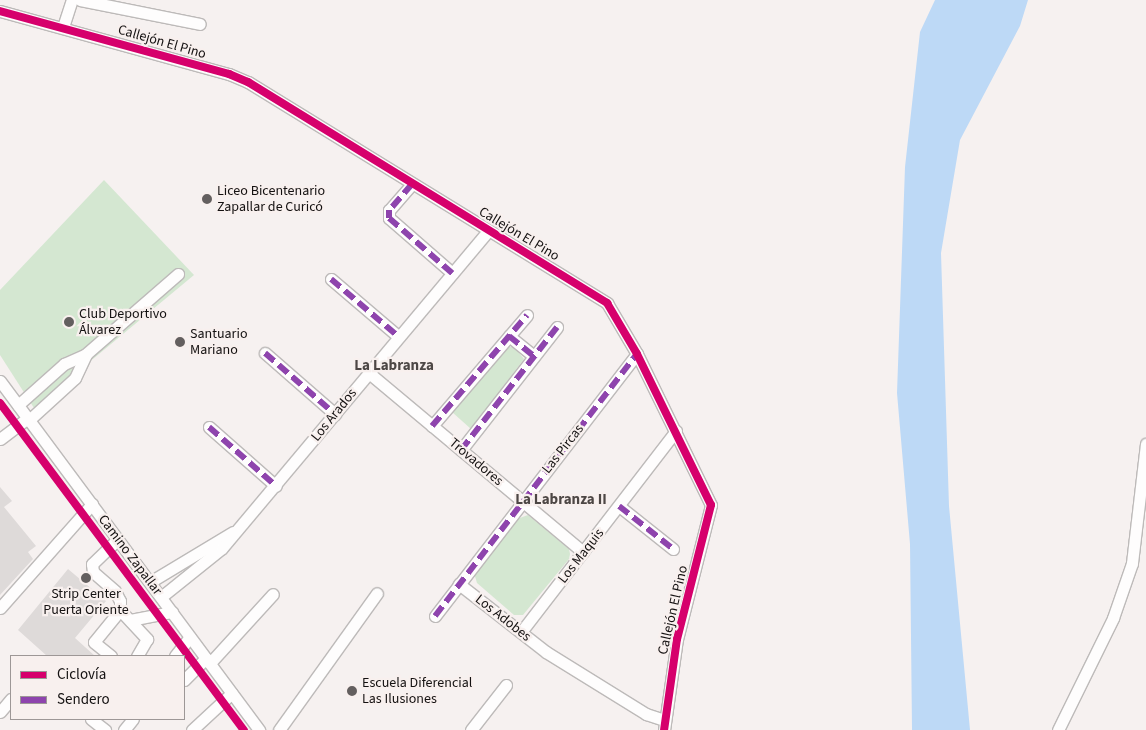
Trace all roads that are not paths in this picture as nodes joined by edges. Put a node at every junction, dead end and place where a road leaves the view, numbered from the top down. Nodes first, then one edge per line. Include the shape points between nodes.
1 (72, 0) edge
2 (80, 0) edge
3 (0, 11) edge
4 (200, 24) dead end
5 (63, 27) junction
6 (412, 184) junction
7 (488, 231) junction
8 (452, 273) junction
9 (178, 274) dead end
10 (331, 279) dead end
11 (527, 315) dead end
12 (557, 327) dead end
13 (509, 336) junction
14 (399, 337) junction
15 (265, 352) dead end
16 (86, 354) junction
17 (637, 354) junction
18 (534, 356) junction
19 (369, 373) junction
20 (0, 381) edge
21 (18, 405) junction
22 (335, 414) junction
23 (28, 419) junction
24 (432, 426) junction
25 (209, 427) dead end
26 (676, 431) junction
27 (0, 439) edge
28 (1146, 444) edge
29 (461, 450) junction
30 (276, 486) junction
31 (523, 502) junction
32 (92, 504) junction
33 (619, 506) junction
34 (236, 530) junction
35 (118, 539) junction
36 (673, 549) dead end
37 (583, 552) junction
38 (150, 582) junction
39 (459, 584) junction
40 (377, 593) dead end
41 (273, 594) dead end
42 (161, 597) junction
43 (0, 608) edge
44 (120, 610) junction
45 (172, 612) junction
46 (435, 616) dead end
47 (130, 620) junction
48 (521, 632) junction
49 (190, 637) junction
50 (110, 655) edge
51 (138, 655) edge
52 (176, 655) edge
53 (208, 661) junction
54 (185, 679) edge
55 (506, 685) dead end
56 (232, 693) junction
57 (10, 700) edge
58 (0, 712) edge
59 (204, 718) junction
60 (93, 720) edge
61 (132, 720) edge
62 (664, 725) edge
63 (105, 730) edge
64 (124, 730) edge
65 (192, 730) edge
66 (206, 730) edge
67 (259, 730) edge
68 (279, 730) edge
69 (471, 730) edge
70 (1058, 730) edge

1 - 5 street
2 - 4 street
3 - 5 street, Callejón El Pino
5 - 6 street, Callejón El Pino via 248,82
6 - 7 street, Callejón El Pino
6 - 8 street via 389,210 389,218
7 - 8 street, Los Arados
7 - 17 street, Callejón El Pino via 602,298 616,314
8 - 14 street, Los Arados
9 - 16 street
10 - 14 street
11 - 13 street
12 - 18 street
13 - 18 street
13 - 24 street
14 - 19 street, Los Arados
15 - 22 street
16 - 21 street via 64,364
16 - 23 street via 75,378
17 - 26 street, Callejón El Pino
17 - 31 street, Las Pircas
18 - 29 street
19 - 22 street, Los Arados
19 - 24 street, Trovadores
20 - 21 street, Camino Zapallar
21 - 23 street, Camino Zapallar
22 - 30 street, Los Arados
23 - 27 street
23 - 32 street, Camino Zapallar
24 - 29 street, Trovadores
25 - 30 street
26 - 33 street, Los Maquis
26 - 62 street, Callejón El Pino via 708,494 711,511 680,624
28 - 70 street via 1132,563 1113,618
29 - 31 street, Trovadores
30 - 34 street, Los Arados
31 - 37 street, Trovadores
31 - 39 street, Las Pircas
32 - 35 street, Camino Zapallar
32 - 43 street
33 - 36 street
33 - 37 street, Los Maquis
34 - 38 street, Los Arados
34 - 42 street, Los Arados via 213,557
35 - 38 street, Camino Zapallar
35 - 44 street via 92,564 93,572 115,591
37 - 48 street, Los Maquis
38 - 42 street, Camino Zapallar
39 - 46 street, Las Pircas
39 - 48 street, Los Adobes
40 - 68 street
41 - 53 street
42 - 45 street, Camino Zapallar
44 - 47 street
44 - 50 street via 94,642
45 - 47 street
45 - 49 street, Camino Zapallar
47 - 51 street via 146,639
48 - 62 street, Los Adobes via 546,652
49 - 52 street
49 - 53 street, Camino Zapallar
53 - 54 street
53 - 56 street, Camino Zapallar
55 - 69 street
56 - 59 street
56 - 67 street, Camino Zapallar
57 - 58 street
59 - 65 street
59 - 66 street
60 - 63 street
61 - 64 street

